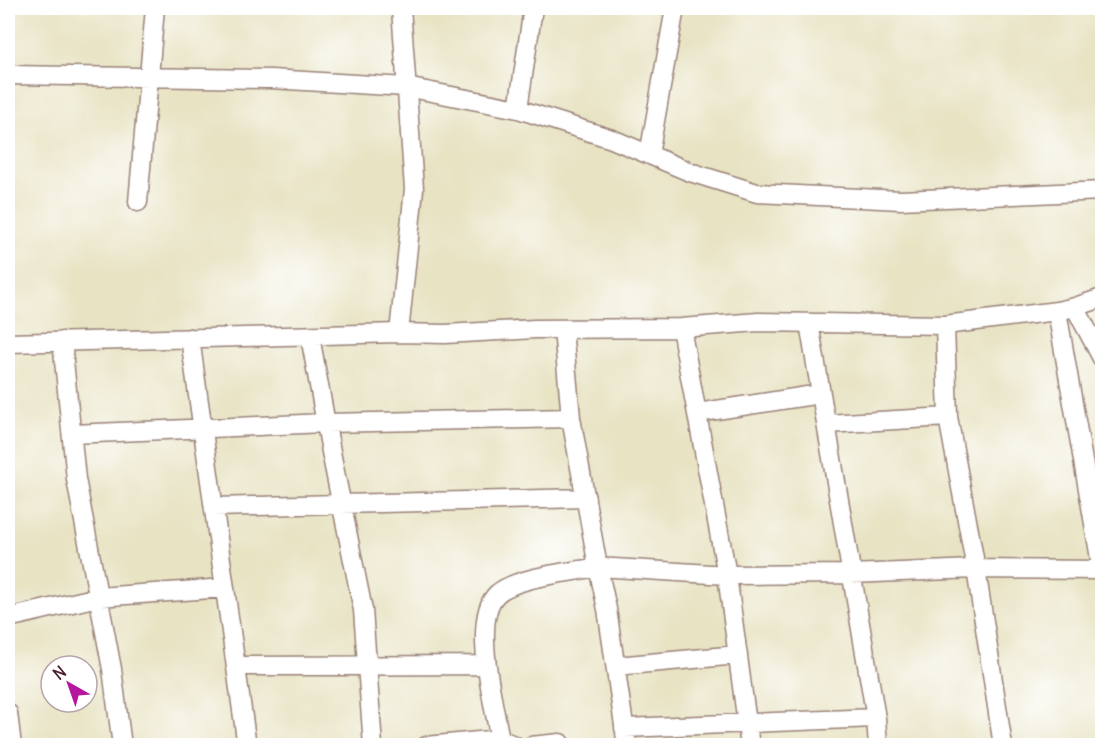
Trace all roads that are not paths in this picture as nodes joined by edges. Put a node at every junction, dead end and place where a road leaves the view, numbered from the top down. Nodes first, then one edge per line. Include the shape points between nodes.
1 (155, 8) edge
2 (401, 8) edge
3 (533, 8) edge
4 (675, 8) edge
5 (8, 75) edge
6 (150, 77) junction
7 (406, 87) junction
8 (518, 109) junction
9 (649, 154) junction
10 (1102, 191) edge
11 (138, 202) dead end
12 (1102, 298) edge
13 (1066, 309) junction
14 (809, 323) junction
15 (945, 325) junction
16 (563, 328) junction
17 (681, 328) junction
18 (399, 333) junction
19 (310, 336) junction
20 (190, 338) junction
21 (62, 341) junction
22 (8, 343) edge
23 (1102, 358) edge
24 (820, 393) junction
25 (697, 413) junction
26 (948, 417) junction
27 (571, 418) junction
28 (325, 423) junction
29 (826, 424) junction
30 (202, 428) junction
31 (72, 434) junction
32 (585, 498) junction
33 (341, 504) junction
34 (214, 507) junction
35 (1100, 534) edge
36 (598, 567) junction
37 (976, 569) junction
38 (850, 574) junction
39 (727, 575) junction
40 (225, 588) junction
41 (98, 597) junction
42 (8, 618) edge
43 (738, 655) junction
44 (486, 665) junction
45 (236, 666) junction
46 (368, 666) junction
47 (616, 666) junction
48 (8, 713) edge
49 (876, 718) junction
50 (747, 722) junction
51 (626, 737) edge
52 (560, 742) dead end
53 (506, 743) edge
54 (12, 746) edge
55 (122, 746) edge
56 (247, 746) edge
57 (373, 746) edge
58 (426, 746) edge
59 (531, 746) edge
60 (750, 746) edge
61 (878, 746) edge
62 (1003, 746) edge

1 - 6 street
2 - 7 street
3 - 8 street
4 - 9 street
5 - 6 street
6 - 7 street
6 - 11 street
7 - 8 street
7 - 18 street via 414,189
8 - 9 street
9 - 10 street via 690,172 757,193 901,200
12 - 13 street
13 - 15 street
13 - 23 street
13 - 35 street
14 - 15 street
14 - 17 street
14 - 24 street
15 - 26 street
16 - 17 street
16 - 18 street
16 - 27 street
17 - 25 street
18 - 19 street
19 - 20 street
19 - 28 street
20 - 21 street
20 - 30 street
21 - 22 street
21 - 31 street
24 - 25 street
24 - 29 street
25 - 39 street
26 - 29 street
26 - 37 street
27 - 28 street
27 - 32 street
28 - 30 street
28 - 33 street
29 - 38 street
30 - 31 street
30 - 34 street
31 - 41 street via 76,479
32 - 33 street
32 - 36 street
33 - 34 street
33 - 46 street via 363,610
34 - 40 street
35 - 37 street via 1102,570
36 - 39 street
36 - 44 street via 519,582 496,594 485,616
36 - 47 street
37 - 38 street
37 - 62 street
38 - 39 street
38 - 49 street
39 - 43 street
40 - 41 street
40 - 45 street
41 - 42 street
41 - 55 street
43 - 47 street
43 - 50 street
44 - 46 street
44 - 53 street
45 - 46 street
45 - 56 street
46 - 57 street
47 - 51 street
48 - 54 street
49 - 50 street
49 - 61 street
50 - 51 street
50 - 60 street
52 - 59 street
53 - 58 street

